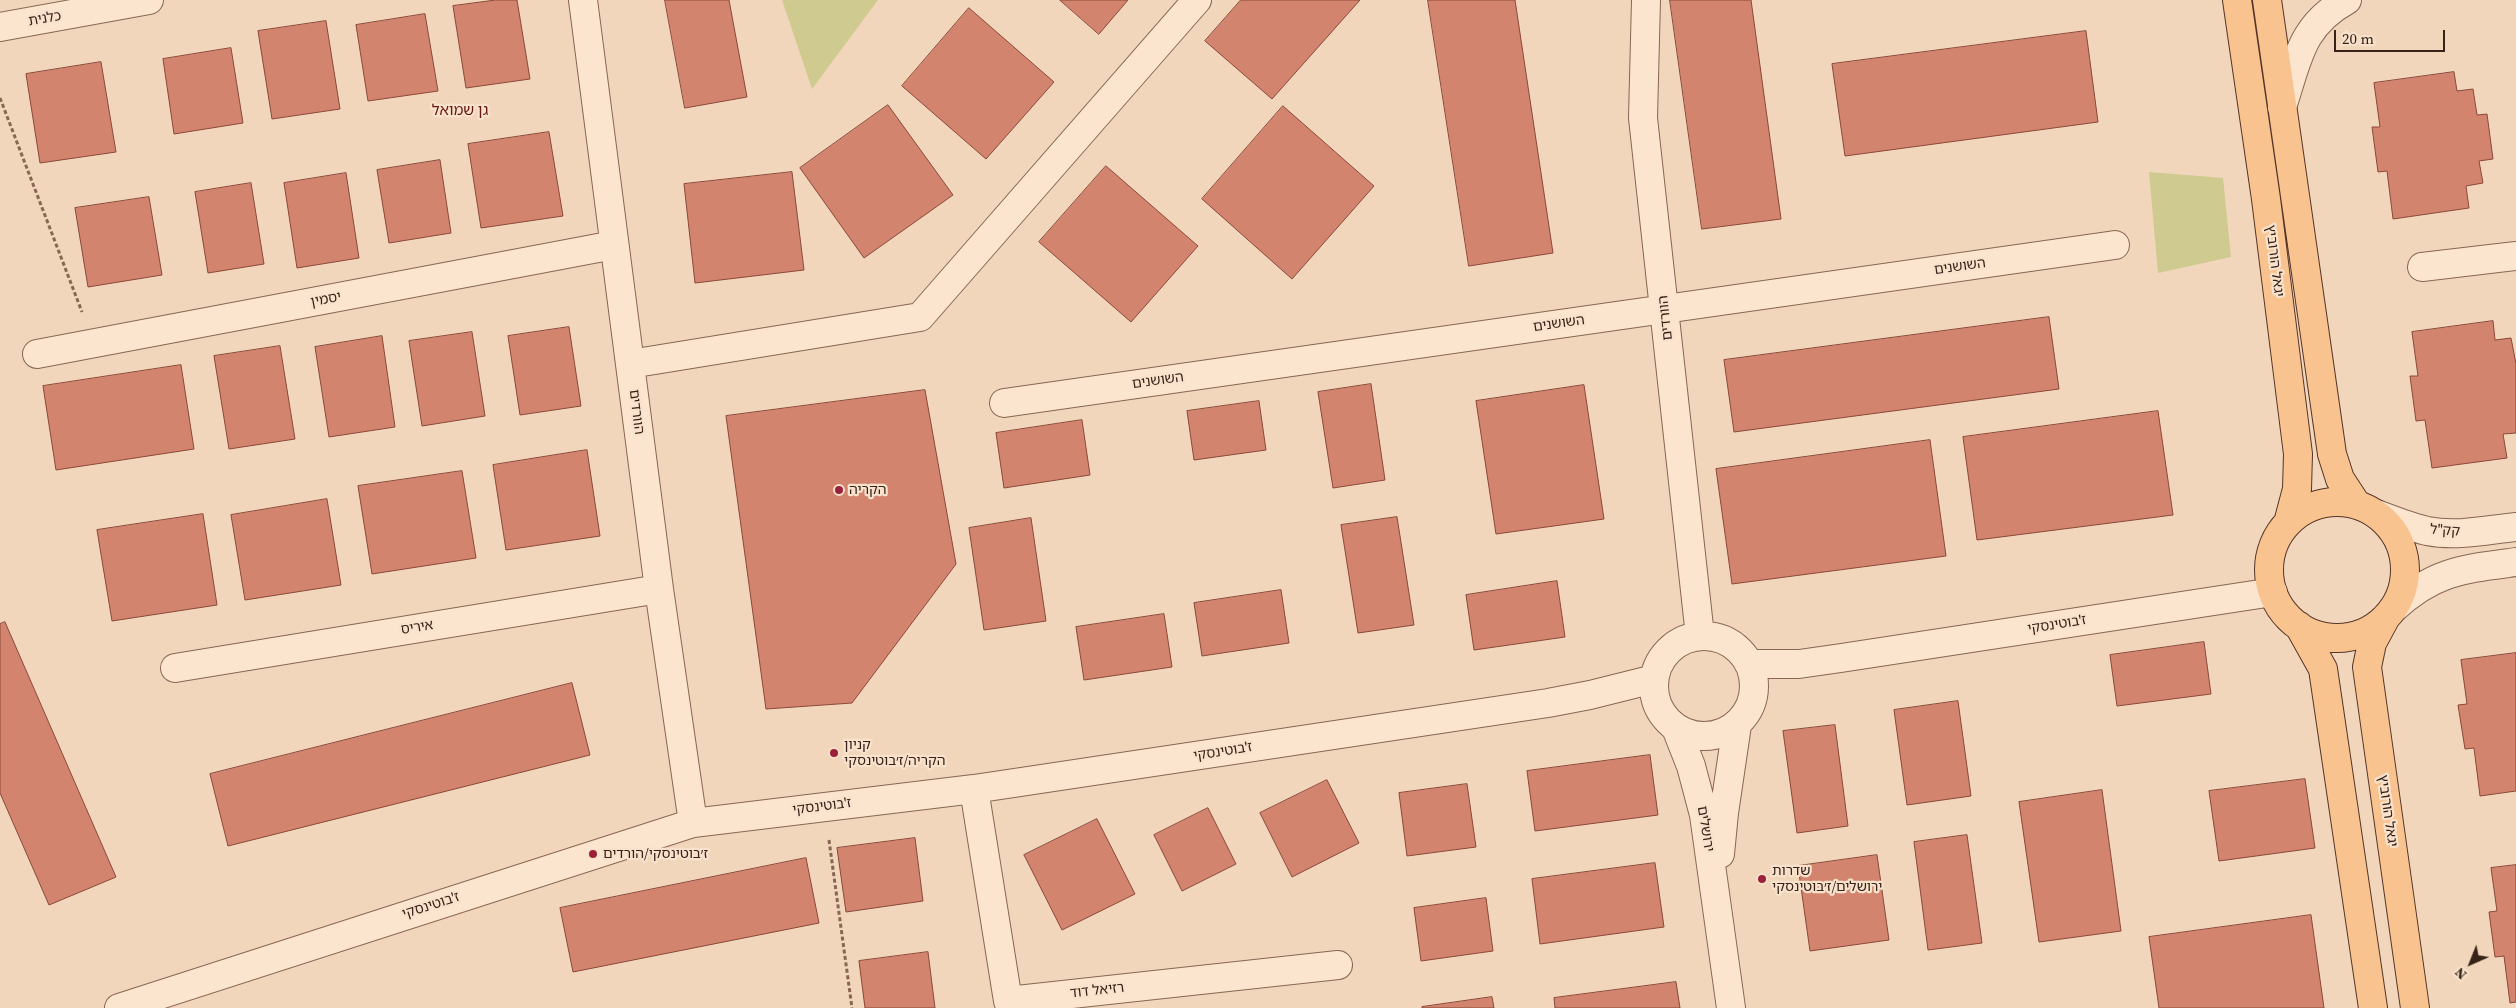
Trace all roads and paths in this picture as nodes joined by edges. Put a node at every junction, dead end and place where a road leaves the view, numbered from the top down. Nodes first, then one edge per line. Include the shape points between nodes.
1 (149, 0) edge
2 (583, 0) edge
3 (1197, 0) edge
4 (1646, 0) edge
5 (2237, 0) edge
6 (2267, 0) edge
7 (2347, 0) edge
8 (0, 26) edge
9 (0, 98) edge
10 (2282, 107) junction
11 (614, 245) junction
12 (2114, 245) dead end
13 (2516, 256) edge
14 (2422, 267) dead end
15 (1666, 309) junction
16 (94, 343) junction
17 (37, 354) dead end
18 (630, 364) junction
19 (1004, 403) dead end
20 (2366, 509) junction
21 (2288, 523) junction
22 (2516, 526) edge
23 (2516, 562) edge
24 (659, 589) junction
25 (2273, 592) junction
26 (2390, 613) junction
27 (2298, 626) junction
28 (1700, 636) junction
29 (1841, 658) junction
30 (1749, 664) junction
31 (175, 668) dead end
32 (1654, 679) junction
33 (1754, 697) junction
34 (1548, 703) junction
35 (1668, 719) junction
36 (1737, 725) junction
37 (974, 789) junction
38 (825, 807) junction
39 (693, 823) junction
40 (1720, 933) junction
41 (1338, 965) dead end
42 (119, 1008) edge
43 (852, 1008) edge
44 (1731, 1008) edge
45 (2373, 1008) edge
46 (2414, 1008) edge

1 - 8 street, כלנית
2 - 11 street, הוורדים
3 - 18 street via 920,317
4 - 15 street, הוורדים via 1644,118
5 - 21 main road, יגאל הורוביץ via 2298,454 2297,488
6 - 10 main road
7 - 10 street via 2328,12 2307,36 2298,54
9 - 16 path
10 - 20 main road via 2332,454 2340,479
11 - 16 street, יסמין
11 - 18 street, הוורדים
12 - 15 street, השושנים
13 - 14 street
15 - 19 street, השושנים
15 - 28 street, הוורדים
16 - 17 street, יסמין
18 - 24 street, הוורדים
20 - 21 main road via 2336,502 2315,506 2296,515
20 - 22 street, קק"ל via 2419,529 2441,532 2469,533
20 - 26 main road via 2392,529 2404,559 2405,580
21 - 25 main road via 2272,550 2269,571
23 - 26 street via 2441,576 2417,588
24 - 31 street, איריס
24 - 39 street, הוורדים
25 - 27 main road via 2283,610
25 - 29 street, ז'בוטינסקי
26 - 27 main road via 2369,630 2349,637 2318,635
26 - 46 main road, יגאל הורוביץ via 2372,643 2367,667
27 - 45 main road via 2323,669
28 - 30 street via 1729,642
28 - 32 street via 1675,645 1661,660
29 - 30 street, ז'בוטינסקי via 1799,664
29 - 33 street, ז'בוטינסקי via 1808,668
30 - 33 street via 1754,680
32 - 34 street, ז'בוטינסקי
32 - 35 street via 1653,690
33 - 36 street via 1748,712
34 - 35 street, ז'בוטינסקי via 1632,705
34 - 37 street, ז'בוטינסקי
35 - 36 street via 1691,735 1708,737 1724,734
35 - 40 street, ירושלים via 1698,789
36 - 40 street, ירושלים via 1720,850
37 - 38 street, ז'בוטינסקי
37 - 41 street, רזיאל דוד via 1008,1001
38 - 39 street, ז'בוטינסקי
38 - 43 path
39 - 42 street, ז'בוטינסקי
40 - 44 street, ירושלים

